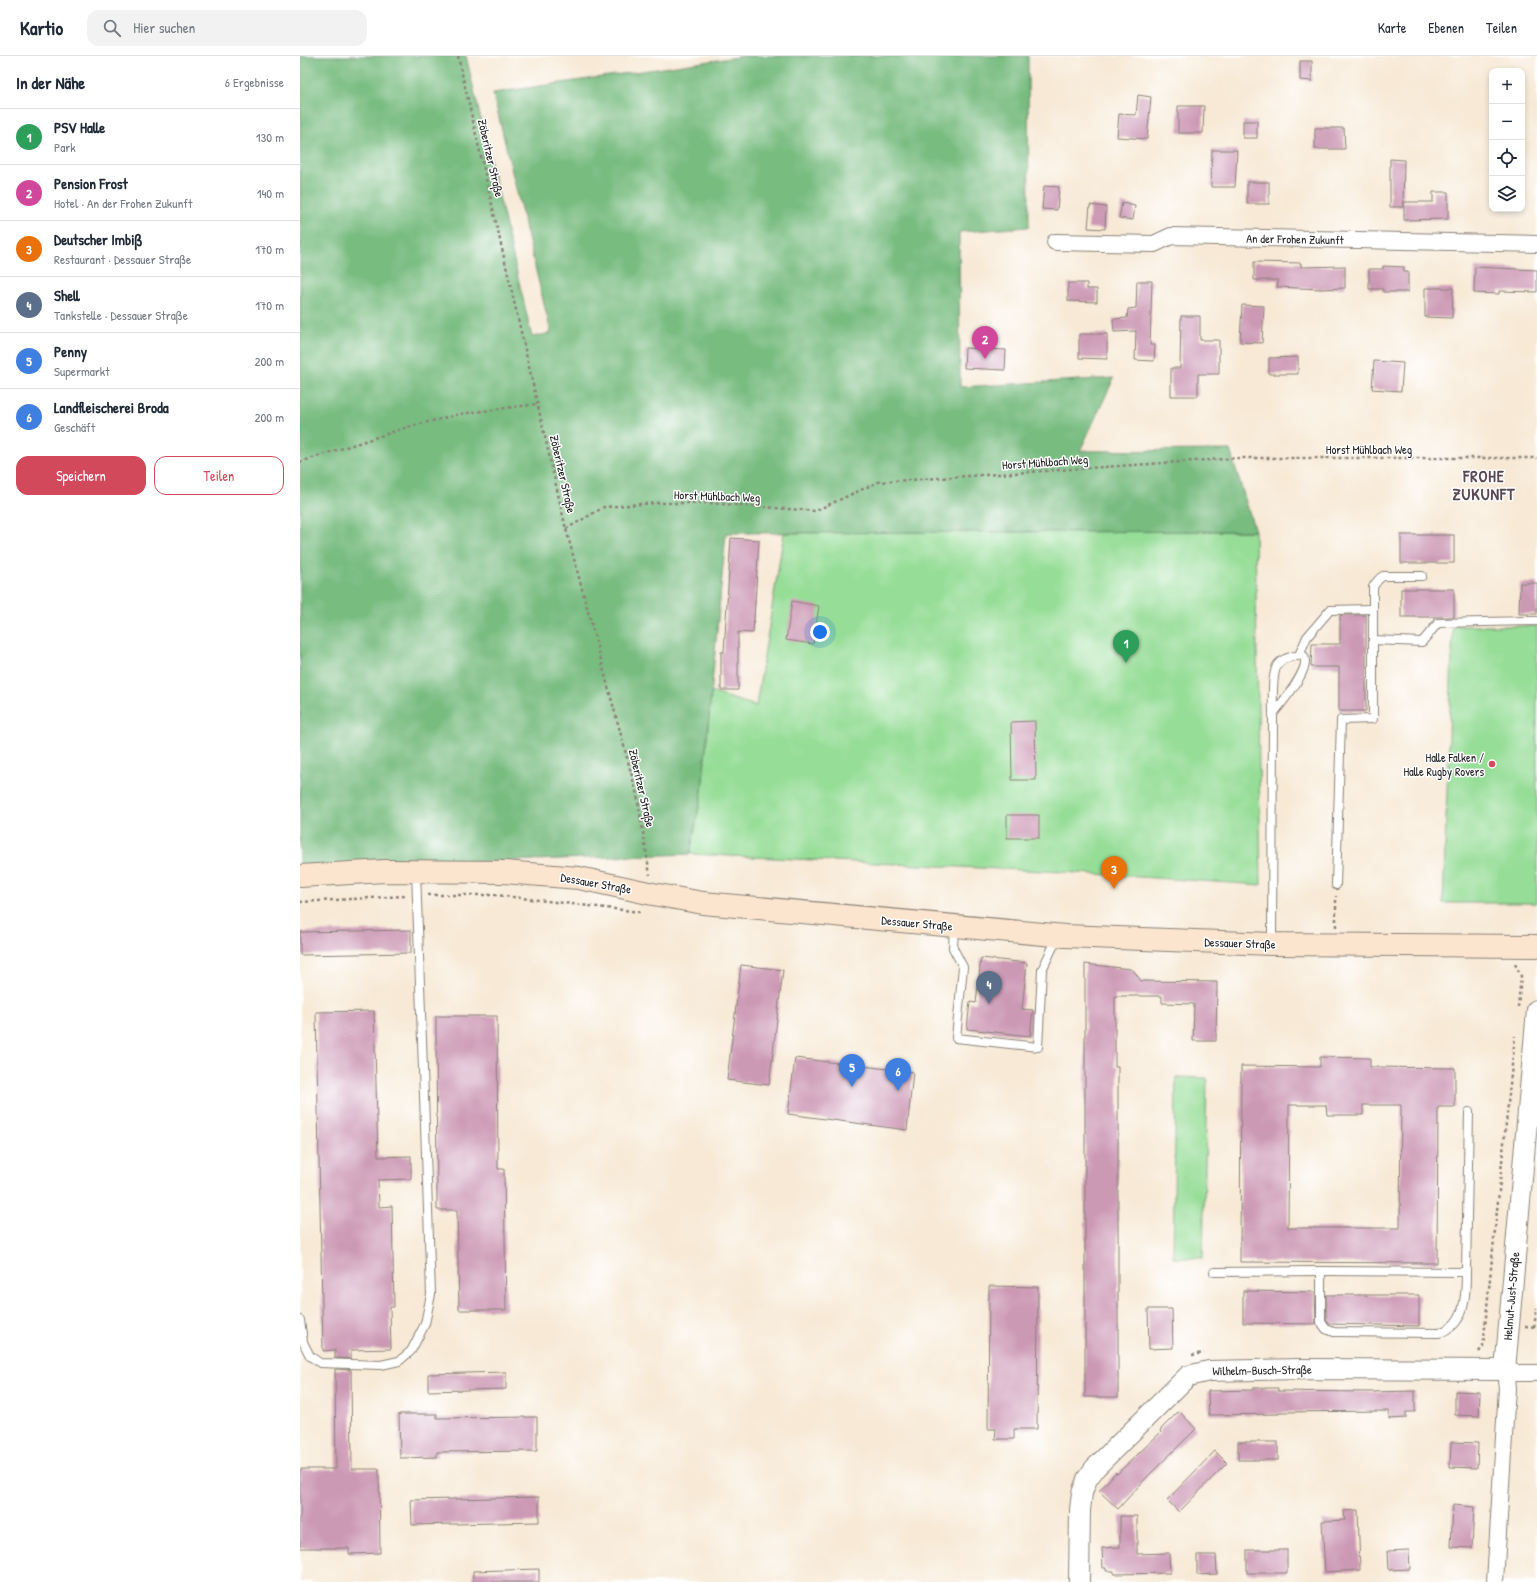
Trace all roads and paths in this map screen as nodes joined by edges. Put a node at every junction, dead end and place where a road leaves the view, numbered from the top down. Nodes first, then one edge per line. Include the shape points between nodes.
1 (458, 56) edge
2 (1055, 242) dead end
3 (1537, 244) edge
4 (537, 404) junction
5 (1537, 458) edge
6 (300, 462) edge
7 (566, 529) junction
8 (1422, 576) dead end
9 (1373, 609) junction
10 (1537, 621) edge
11 (1373, 640) junction
12 (1299, 656) junction
13 (1273, 714) junction
14 (416, 871) junction
15 (300, 876) edge
16 (1336, 885) joint
17 (654, 894) junction
18 (954, 927) junction
19 (1058, 936) junction
20 (1272, 944) junction
21 (1336, 944) junction
22 (1537, 946) edge
23 (1537, 1010) edge
24 (1469, 1112) dead end
25 (1530, 1167) edge
26 (1321, 1270) junction
27 (1214, 1272) dead end
28 (1466, 1272) junction
29 (1537, 1308) edge
30 (300, 1320) edge
31 (1534, 1327) dead end
32 (1505, 1370) junction
33 (1537, 1373) edge
34 (1079, 1582) edge
35 (1495, 1582) edge

1 - 4 path, Zöberitzer Straße
2 - 3 street, An der Frohen Zukunft via 1154,244 1171,236
4 - 6 path via 460,414 408,427
4 - 7 path, Zöberitzer Straße
5 - 7 path, Horst Mühlbach Weg via 1239,458 878,482 815,511 709,502 656,503 604,507
7 - 17 path, Zöberitzer Straße via 636,795
8 - 9 lane via 1379,578 1373,587
9 - 11 lane
9 - 12 lane via 1330,610 1307,637
10 - 11 lane via 1438,623 1422,642
11 - 16 lane via 1370,657 1373,719 1341,720
12 - 13 lane via 1304,656 1305,660 1299,679
12 - 13 lane via 1285,659 1278,664 1275,672
13 - 20 lane
14 - 15 main road, Dessauer Straße
14 - 17 main road, Dessauer Straße via 504,872 579,878
14 - 30 lane via 431,1294 425,1324 411,1351 399,1361 381,1365 320,1363 310,1356 303,1342
16 - 21 path
17 - 18 main road, Dessauer Straße via 703,903
18 - 19 main road, Dessauer Straße
18 - 19 lane via 952,948 963,967 956,1038 1038,1047 1042,970
19 - 20 main road, Dessauer Straße
20 - 21 main road, Dessauer Straße
21 - 22 main road, Dessauer Straße
23 - 25 street, Helmut-Just-Straße
24 - 28 lane
25 - 32 street, Helmut-Just-Straße
26 - 27 lane
26 - 28 lane
26 - 28 lane via 1321,1322 1326,1330 1334,1332 1439,1333 1447,1330 1462,1310 1466,1295
29 - 31 path
32 - 33 street, Wilhelm-Busch-Straße
32 - 34 street, Wilhelm-Busch-Straße via 1284,1369 1209,1371 1188,1376 1095,1468 1087,1480 1080,1510
32 - 35 street, Helmut-Just-Straße via 1507,1388

